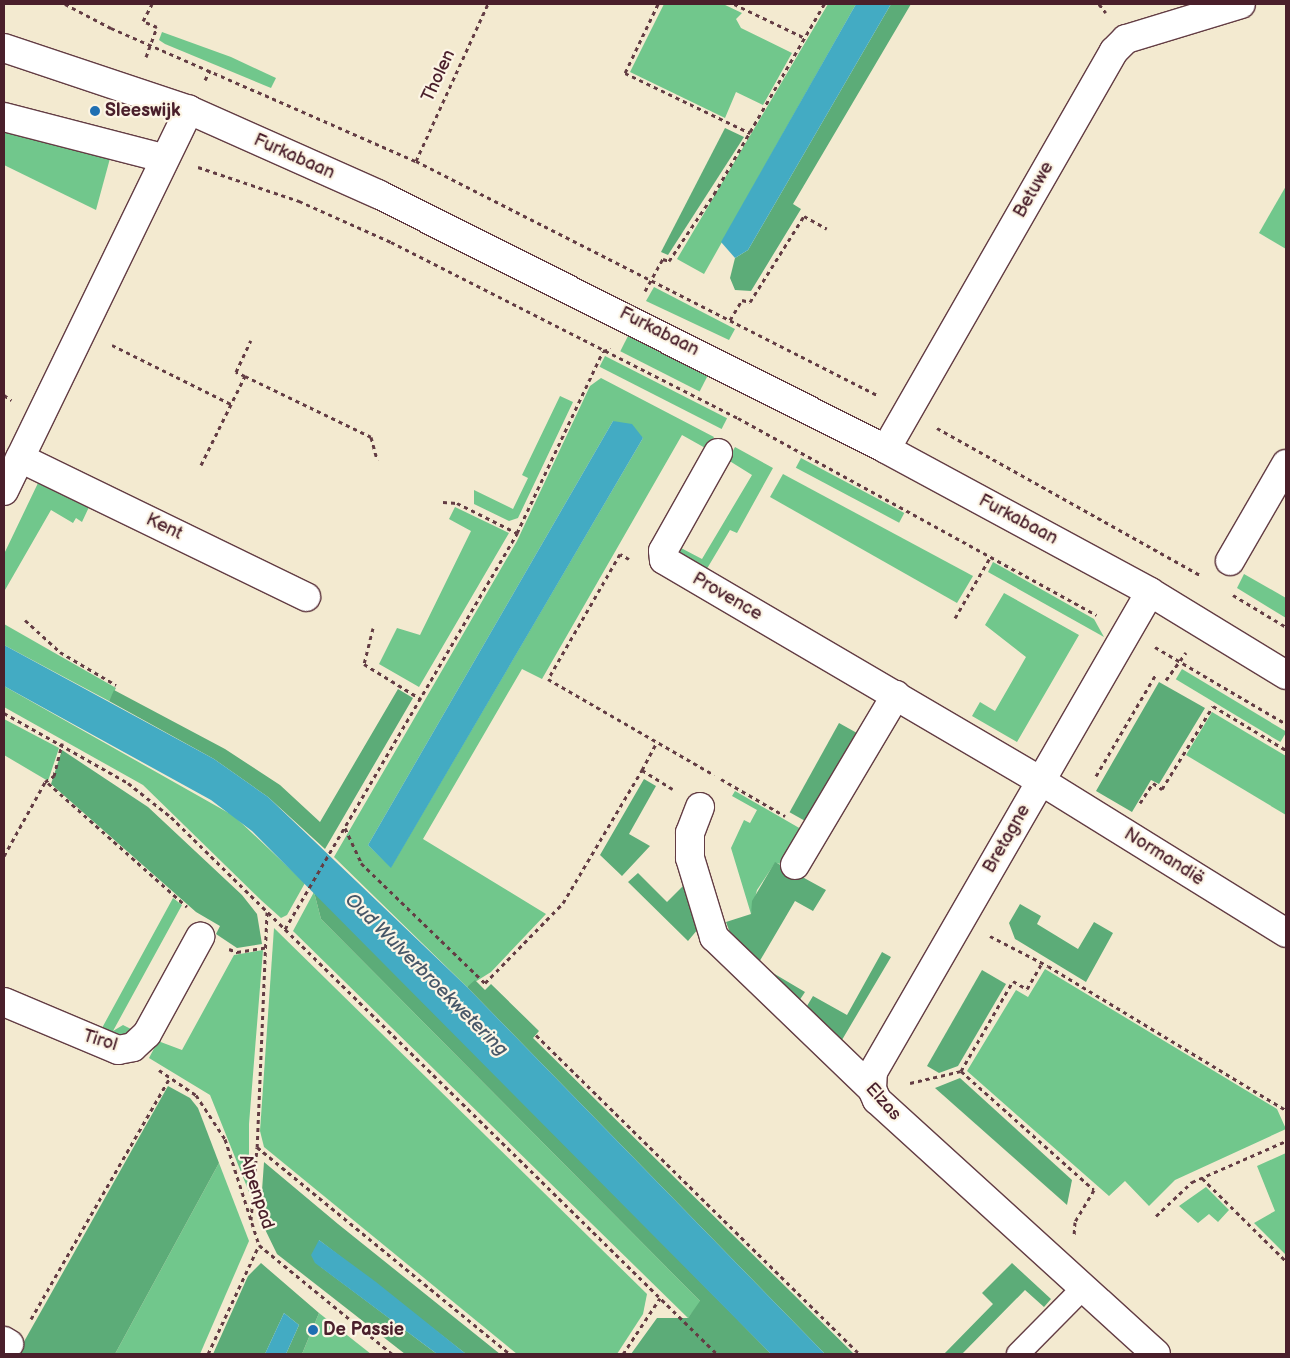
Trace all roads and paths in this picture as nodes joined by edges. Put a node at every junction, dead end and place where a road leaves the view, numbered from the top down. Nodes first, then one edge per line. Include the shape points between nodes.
1 (65, 4) edge
2 (152, 4) edge
3 (488, 4) edge
4 (658, 4) edge
5 (734, 4) edge
6 (824, 4) edge
7 (1241, 4) edge
8 (805, 38) junction
9 (149, 44) junction
10 (4, 48) edge
11 (146, 57) dead end
12 (190, 110) junction
13 (4, 118) edge
14 (750, 134) junction
15 (163, 158) junction
16 (416, 161) junction
17 (827, 229) dead end
18 (652, 280) junction
19 (631, 318) junction
20 (730, 320) junction
21 (82, 330) junction
22 (250, 340) dead end
23 (245, 376) junction
24 (230, 404) junction
25 (908, 411) junction
26 (886, 449) junction
27 (718, 453) dead end
28 (20, 458) junction
29 (377, 460) dead end
30 (201, 464) dead end
31 (1286, 464) edge
32 (4, 491) edge
33 (443, 502) dead end
34 (517, 533) junction
35 (991, 556) dead end
36 (664, 560) junction
37 (1230, 561) dead end
38 (1209, 580) dead end
39 (1224, 589) dead end
40 (1150, 592) junction
41 (306, 597) dead end
42 (955, 618) dead end
43 (25, 620) dead end
44 (1286, 627) edge
45 (372, 628) dead end
46 (1156, 674) dead end
47 (1286, 675) edge
48 (116, 685) dead end
49 (896, 695) junction
50 (420, 698) junction
51 (4, 713) edge
52 (657, 742) junction
53 (62, 743) junction
54 (1286, 750) edge
55 (642, 770) junction
56 (718, 778) junction
57 (1041, 781) junction
58 (48, 783) junction
59 (1080, 805) junction
60 (700, 807) junction
61 (345, 828) junction
62 (814, 832) junction
63 (1123, 832) junction
64 (4, 856) edge
65 (795, 865) dead end
66 (267, 911) junction
67 (960, 920) junction
68 (285, 929) junction
69 (1286, 933) edge
70 (200, 937) joint
71 (1042, 963) junction
72 (4, 1002) edge
73 (536, 1035) dead end
74 (133, 1047) junction
75 (961, 1071) junction
76 (170, 1077) junction
77 (872, 1089) junction
78 (1286, 1110) edge
79 (1286, 1141) edge
80 (257, 1147) junction
81 (1202, 1178) junction
82 (1156, 1216) dead end
83 (251, 1220) junction
84 (259, 1245) junction
85 (1286, 1261) edge
86 (1084, 1287) junction
87 (660, 1298) junction
88 (6, 1343) edge
89 (208, 1354) edge
90 (392, 1354) edge
91 (510, 1354) edge
92 (623, 1354) edge
93 (717, 1354) edge
94 (859, 1354) edge
95 (1018, 1354) edge
96 (1156, 1354) edge

1 - 9 path
2 - 9 path via 144,21 157,26
3 - 16 path, Tholen
4 - 14 path via 625,73
5 - 8 path
6 - 8 path
7 - 25 street, Betuwe via 1126,39 1114,51
8 - 14 path
9 - 11 path
9 - 16 path
10 - 12 street, Furkabaan
12 - 15 street
12 - 19 street, Furkabaan via 378,194
13 - 15 street
14 - 18 path via 669,261 663,259
15 - 21 street
16 - 18 path
17 - 20 path via 804,216 750,302 742,300
18 - 19 path
18 - 20 path
19 - 26 street, Furkabaan
19 - 34 path via 616,348 603,351
20 - 25 path
21 - 24 path
21 - 28 street
22 - 23 path via 236,372
23 - 24 path
23 - 29 path via 371,437
24 - 30 path
25 - 26 street, Betuwe
25 - 38 path
26 - 40 street, Furkabaan
27 - 36 street via 663,551
28 - 32 street
28 - 41 street, Kent
31 - 37 street
33 - 34 path via 457,503
34 - 50 path
35 - 42 path
36 - 49 street, Provence
36 - 52 path via 647,568 620,554 548,679
39 - 44 path
40 - 47 street, Furkabaan
40 - 57 street, Bretagne
43 - 48 path via 60,652
45 - 50 path via 364,664
46 - 59 path
49 - 57 street, Provence
49 - 62 street
50 - 61 path
51 - 53 path
52 - 55 path
52 - 56 path
53 - 58 path via 54,776
53 - 66 path via 128,783 171,817
54 - 63 path via 1213,706 1162,788 1153,783
55 - 60 path
55 - 61 path via 563,903 485,983 361,863
56 - 60 path
56 - 62 path
57 - 59 street, Normandië
57 - 67 street, Bretagne
58 - 64 path via 45,782
58 - 70 path via 195,914
59 - 63 street, Normandië
60 - 77 street, Elzas via 690,833 690,858 714,937
61 - 68 path
62 - 65 street
63 - 69 street, Normandië
66 - 68 path
66 - 80 path
67 - 71 path
67 - 77 street, Bretagne via 873,1072
68 - 87 path
70 - 74 street, Tirol via 147,1034
71 - 75 path via 1027,989 1013,981
71 - 78 path
72 - 74 street, Tirol via 118,1050
73 - 94 path
74 - 76 path, Alpenpad via 142,1061
75 - 77 path via 939,1080
75 - 86 path via 1094,1190 1075,1222 1073,1238
76 - 83 path, Alpenpad via 196,1095 225,1139
76 - 88 path via 22,1334
77 - 86 street, Elzas via 877,1100
79 - 81 path
80 - 83 path
80 - 91 path
81 - 82 path
81 - 85 path
83 - 84 path, Alpenpad
84 - 89 path
84 - 90 path, Alpenpad
86 - 95 lane
86 - 96 street, Elzas
87 - 92 path
87 - 93 path

